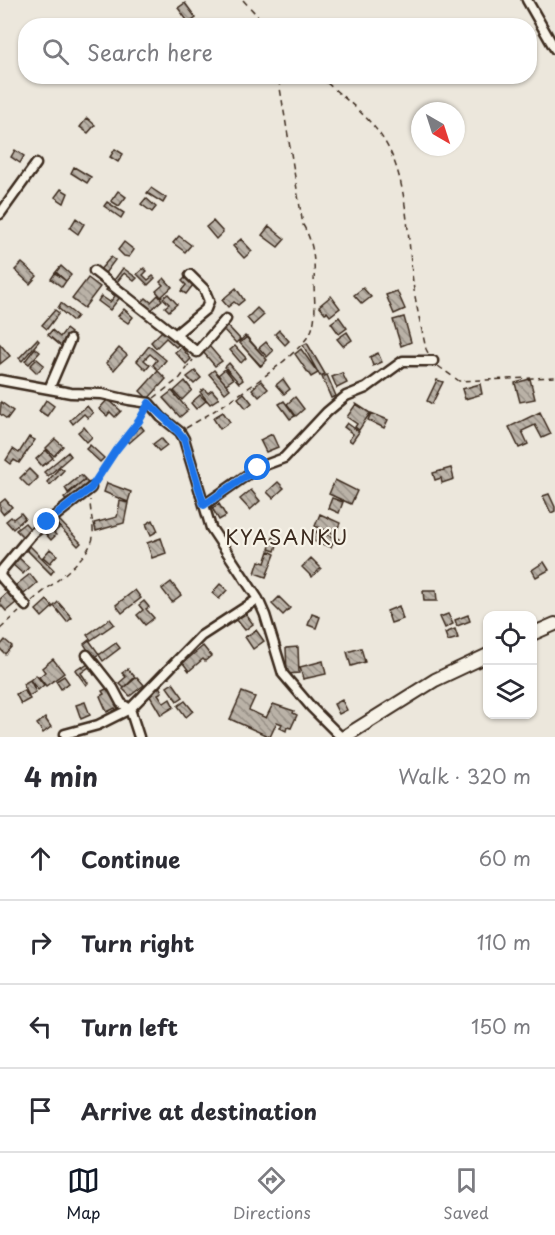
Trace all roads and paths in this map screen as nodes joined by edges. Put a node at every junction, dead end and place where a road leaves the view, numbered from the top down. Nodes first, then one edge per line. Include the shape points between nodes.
1 (243, 0) edge
2 (527, 0) edge
3 (260, 18) edge
4 (555, 49) edge
5 (279, 84) edge
6 (328, 84) edge
7 (36, 164) dead end
8 (0, 214) edge
9 (94, 271) dead end
10 (190, 275) dead end
11 (226, 319) dead end
12 (176, 334) junction
13 (70, 340) dead end
14 (197, 352) junction
15 (433, 361) junction
16 (555, 377) edge
17 (0, 380) edge
18 (49, 389) junction
19 (149, 403) junction
20 (180, 432) junction
21 (91, 488) junction
22 (204, 505) junction
23 (258, 599) junction
24 (26, 606) junction
25 (555, 624) edge
26 (0, 629) edge
27 (537, 632) edge
28 (87, 655) dead end
29 (483, 657) edge
30 (130, 710) junction
31 (65, 734) dead end
32 (139, 737) edge
33 (343, 737) edge

1 - 3 path
2 - 4 street
5 - 20 path via 303,225 310,236 315,262 312,329 294,351 227,404
6 - 15 path via 359,111 390,151 405,210 414,290 426,349
7 - 8 street
9 - 12 street
10 - 12 street via 204,289 209,301 206,309
11 - 14 street
12 - 14 street
13 - 18 street
14 - 19 path via 180,378
15 - 16 path via 459,381
15 - 22 street via 403,361 366,388 346,396 284,458 258,468
17 - 18 street
18 - 19 street
19 - 20 street
19 - 21 path
20 - 22 street
21 - 24 path via 90,546
21 - 24 street via 32,534 1,571 0,576
22 - 23 street via 214,536
23 - 30 street via 201,636
23 - 33 street via 285,678
24 - 26 path
25 - 27 main road
28 - 30 street
29 - 33 main road via 435,680
30 - 31 street
30 - 32 street

